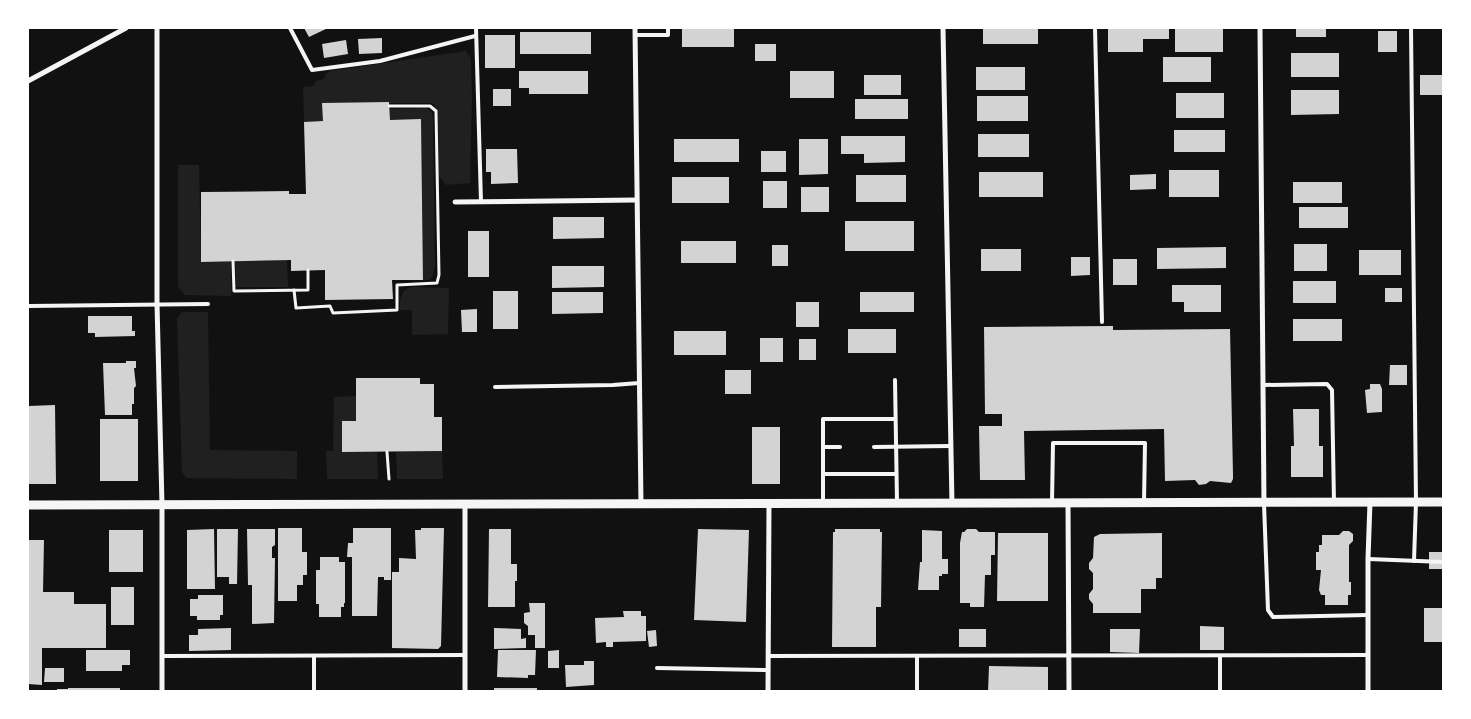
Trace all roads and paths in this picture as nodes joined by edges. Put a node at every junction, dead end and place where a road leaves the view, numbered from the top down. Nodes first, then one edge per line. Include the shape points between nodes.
1 (126, 28) edge
2 (158, 28) edge
3 (290, 28) edge
4 (476, 28) edge
5 (635, 28) edge
6 (668, 28) edge
7 (943, 28) edge
8 (1095, 28) edge
9 (1260, 28) edge
10 (1411, 28) edge
11 (635, 35) junction
12 (475, 36) junction
13 (28, 81) edge
14 (389, 106) dead end
15 (636, 200) junction
16 (455, 202) dead end
17 (482, 202) junction
18 (233, 261) dead end
19 (308, 270) dead end
20 (294, 290) junction
21 (158, 304) junction
22 (208, 304) dead end
23 (28, 306) edge
24 (1102, 322) dead end
25 (895, 380) dead end
26 (639, 383) junction
27 (1264, 385) junction
28 (495, 387) dead end
29 (895, 419) junction
30 (840, 446) dead end
31 (874, 446) dead end
32 (896, 446) junction
33 (950, 446) junction
34 (823, 447) junction
35 (388, 452) dead end
36 (823, 474) junction
37 (896, 474) junction
38 (388, 479) dead end
39 (1052, 502) junction
40 (1068, 502) junction
41 (1144, 502) junction
42 (1370, 502) junction
43 (1416, 502) junction
44 (1444, 502) edge
45 (1334, 503) junction
46 (466, 504) junction
47 (641, 504) junction
48 (769, 504) junction
49 (823, 504) junction
50 (897, 504) junction
51 (952, 504) junction
52 (1264, 504) junction
53 (162, 505) junction
54 (28, 506) edge
55 (1368, 559) junction
56 (1414, 561) junction
57 (1444, 562) edge
58 (1368, 615) junction
59 (466, 655) junction
60 (1368, 655) junction
61 (162, 656) junction
62 (314, 656) junction
63 (768, 656) junction
64 (917, 656) junction
65 (1069, 656) junction
66 (1220, 656) junction
67 (657, 668) dead end
68 (768, 670) junction
69 (162, 692) edge
70 (314, 692) edge
71 (465, 692) edge
72 (768, 692) edge
73 (917, 692) edge
74 (1069, 692) edge
75 (1220, 692) edge
76 (1368, 692) edge

1 - 13 street
2 - 21 street
3 - 12 lane via 312,70 380,61
4 - 12 lane
5 - 11 street
6 - 11 lane via 668,35
7 - 33 street
8 - 24 lane
9 - 27 street
10 - 43 lane
11 - 15 street
12 - 17 lane
14 - 20 path via 430,106 436,111 437,283 398,285 395,288 397,310 333,313 330,306 296,308
15 - 17 street
15 - 26 street
16 - 17 street
18 - 20 path via 234,291
19 - 20 path via 308,290
21 - 22 lane
21 - 23 lane
21 - 53 street
25 - 29 lane
26 - 28 lane
26 - 47 street
27 - 45 lane via 1327,384 1332,390
27 - 52 street
29 - 32 lane
29 - 34 lane via 823,419
30 - 34 lane
31 - 32 lane
32 - 33 lane
32 - 37 lane
33 - 51 street
34 - 36 lane
35 - 38 path
36 - 37 lane
36 - 49 lane
37 - 50 lane
39 - 40 street
39 - 41 lane via 1053,443 1144,443
39 - 51 street
40 - 41 street
40 - 65 street
41 - 52 street
42 - 43 street
42 - 45 street
42 - 55 street
43 - 44 street
43 - 56 lane
45 - 52 street
46 - 47 street
46 - 53 street
46 - 59 street
47 - 48 street
48 - 49 street
48 - 63 street
49 - 50 street
50 - 51 street
52 - 58 lane via 1268,610 1273,617
53 - 54 street
53 - 61 street
55 - 56 lane
55 - 58 street
56 - 57 lane
58 - 60 street
59 - 62 lane
59 - 71 street
60 - 66 lane
60 - 76 street
61 - 62 lane
61 - 69 street
62 - 70 lane
63 - 64 lane
63 - 68 street
64 - 65 lane
64 - 73 lane
65 - 66 lane
65 - 74 street
66 - 75 lane
67 - 68 lane
68 - 72 street

